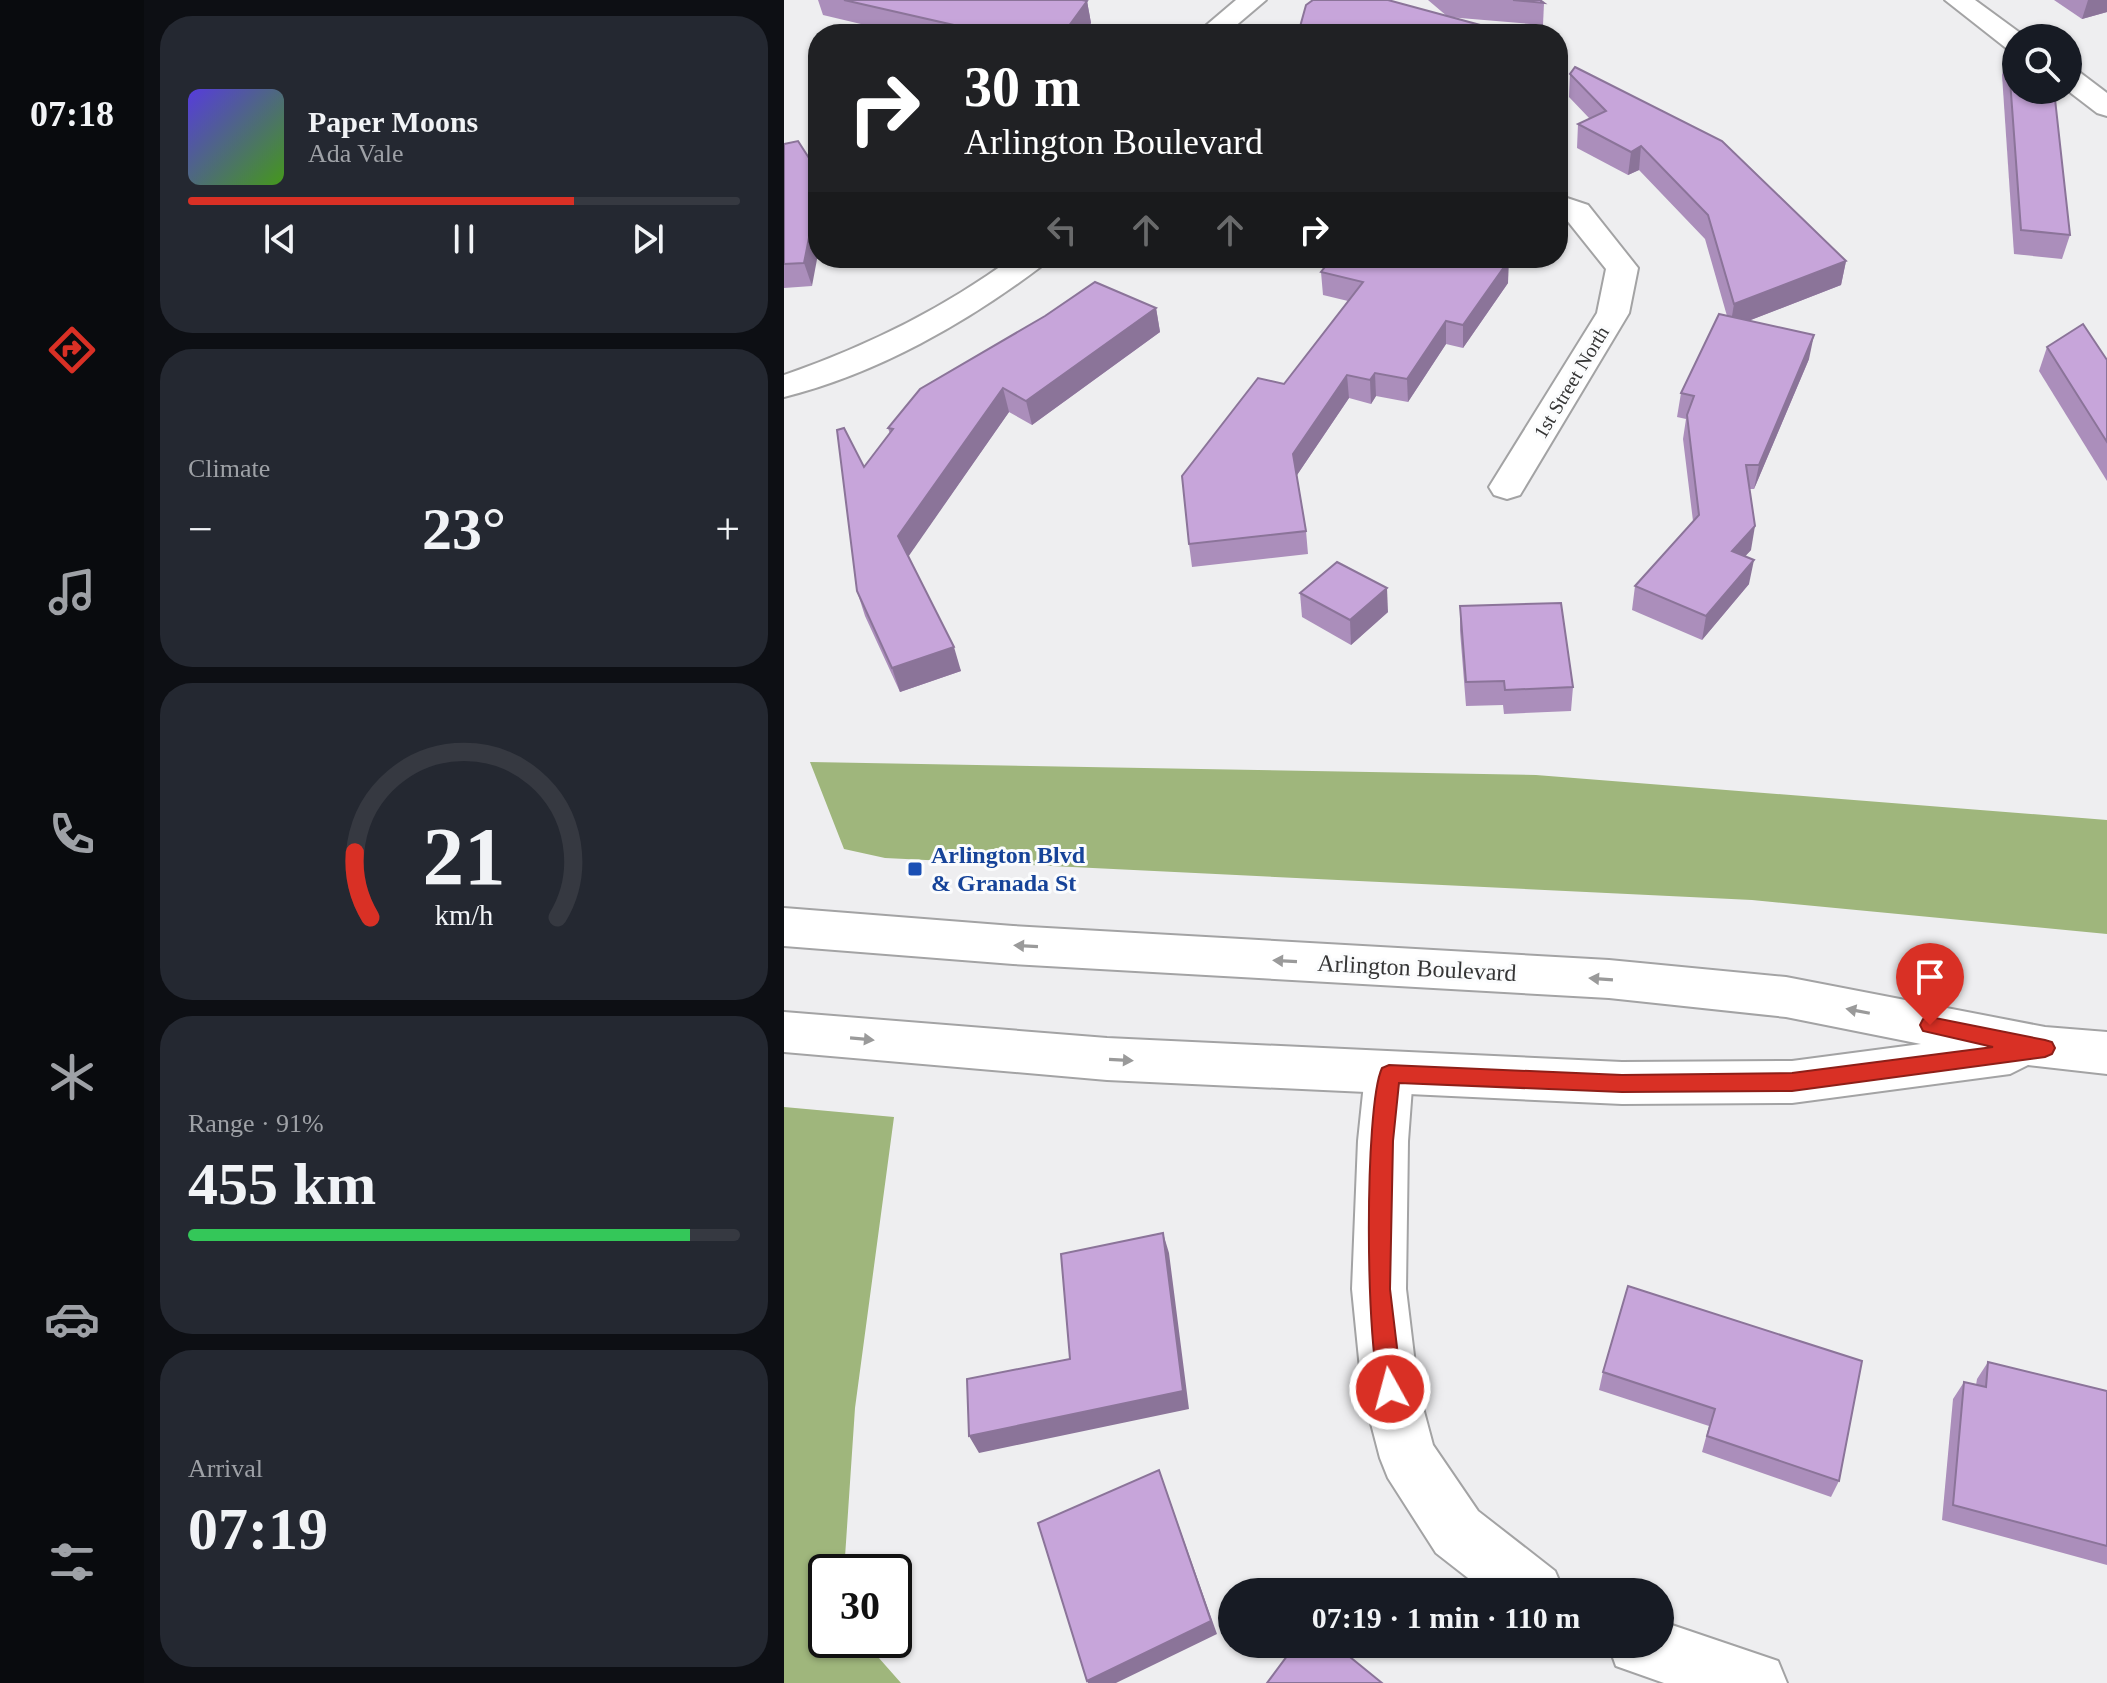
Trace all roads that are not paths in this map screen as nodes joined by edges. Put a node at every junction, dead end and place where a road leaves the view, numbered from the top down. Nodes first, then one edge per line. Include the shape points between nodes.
1 (1253, 0) edge
2 (1958, 0) edge
3 (1222, 24) edge
4 (2002, 32) edge
5 (2082, 88) edge
6 (2107, 107) edge
7 (1568, 208) edge
8 (1020, 268) edge
9 (784, 387) edge
10 (1507, 487) dead end
11 (784, 927) edge
12 (784, 1032) edge
13 (2045, 1048) junction
14 (2107, 1053) edge
15 (1389, 1074) junction
16 (1516, 1578) edge
17 (1674, 1656) edge
18 (1756, 1683) edge

1 - 3 main road
2 - 4 main road
5 - 6 main road
7 - 10 main road, 1st Street North via 1577,212 1622,268 1613,313
8 - 9 main road via 907,336
13 -> 11 main road, Arlington Boulevard via 1786,997 1609,979
12 -> 15 main road, Arlington Boulevard via 1107,1059
13 - 14 main road, Arlington Boulevard
13 - 15 main road, Arlington Boulevard via 1792,1082 1622,1083
15 - 16 main road via 1379,1289 1390,1389 1408,1458 1457,1532
17 - 18 main road

